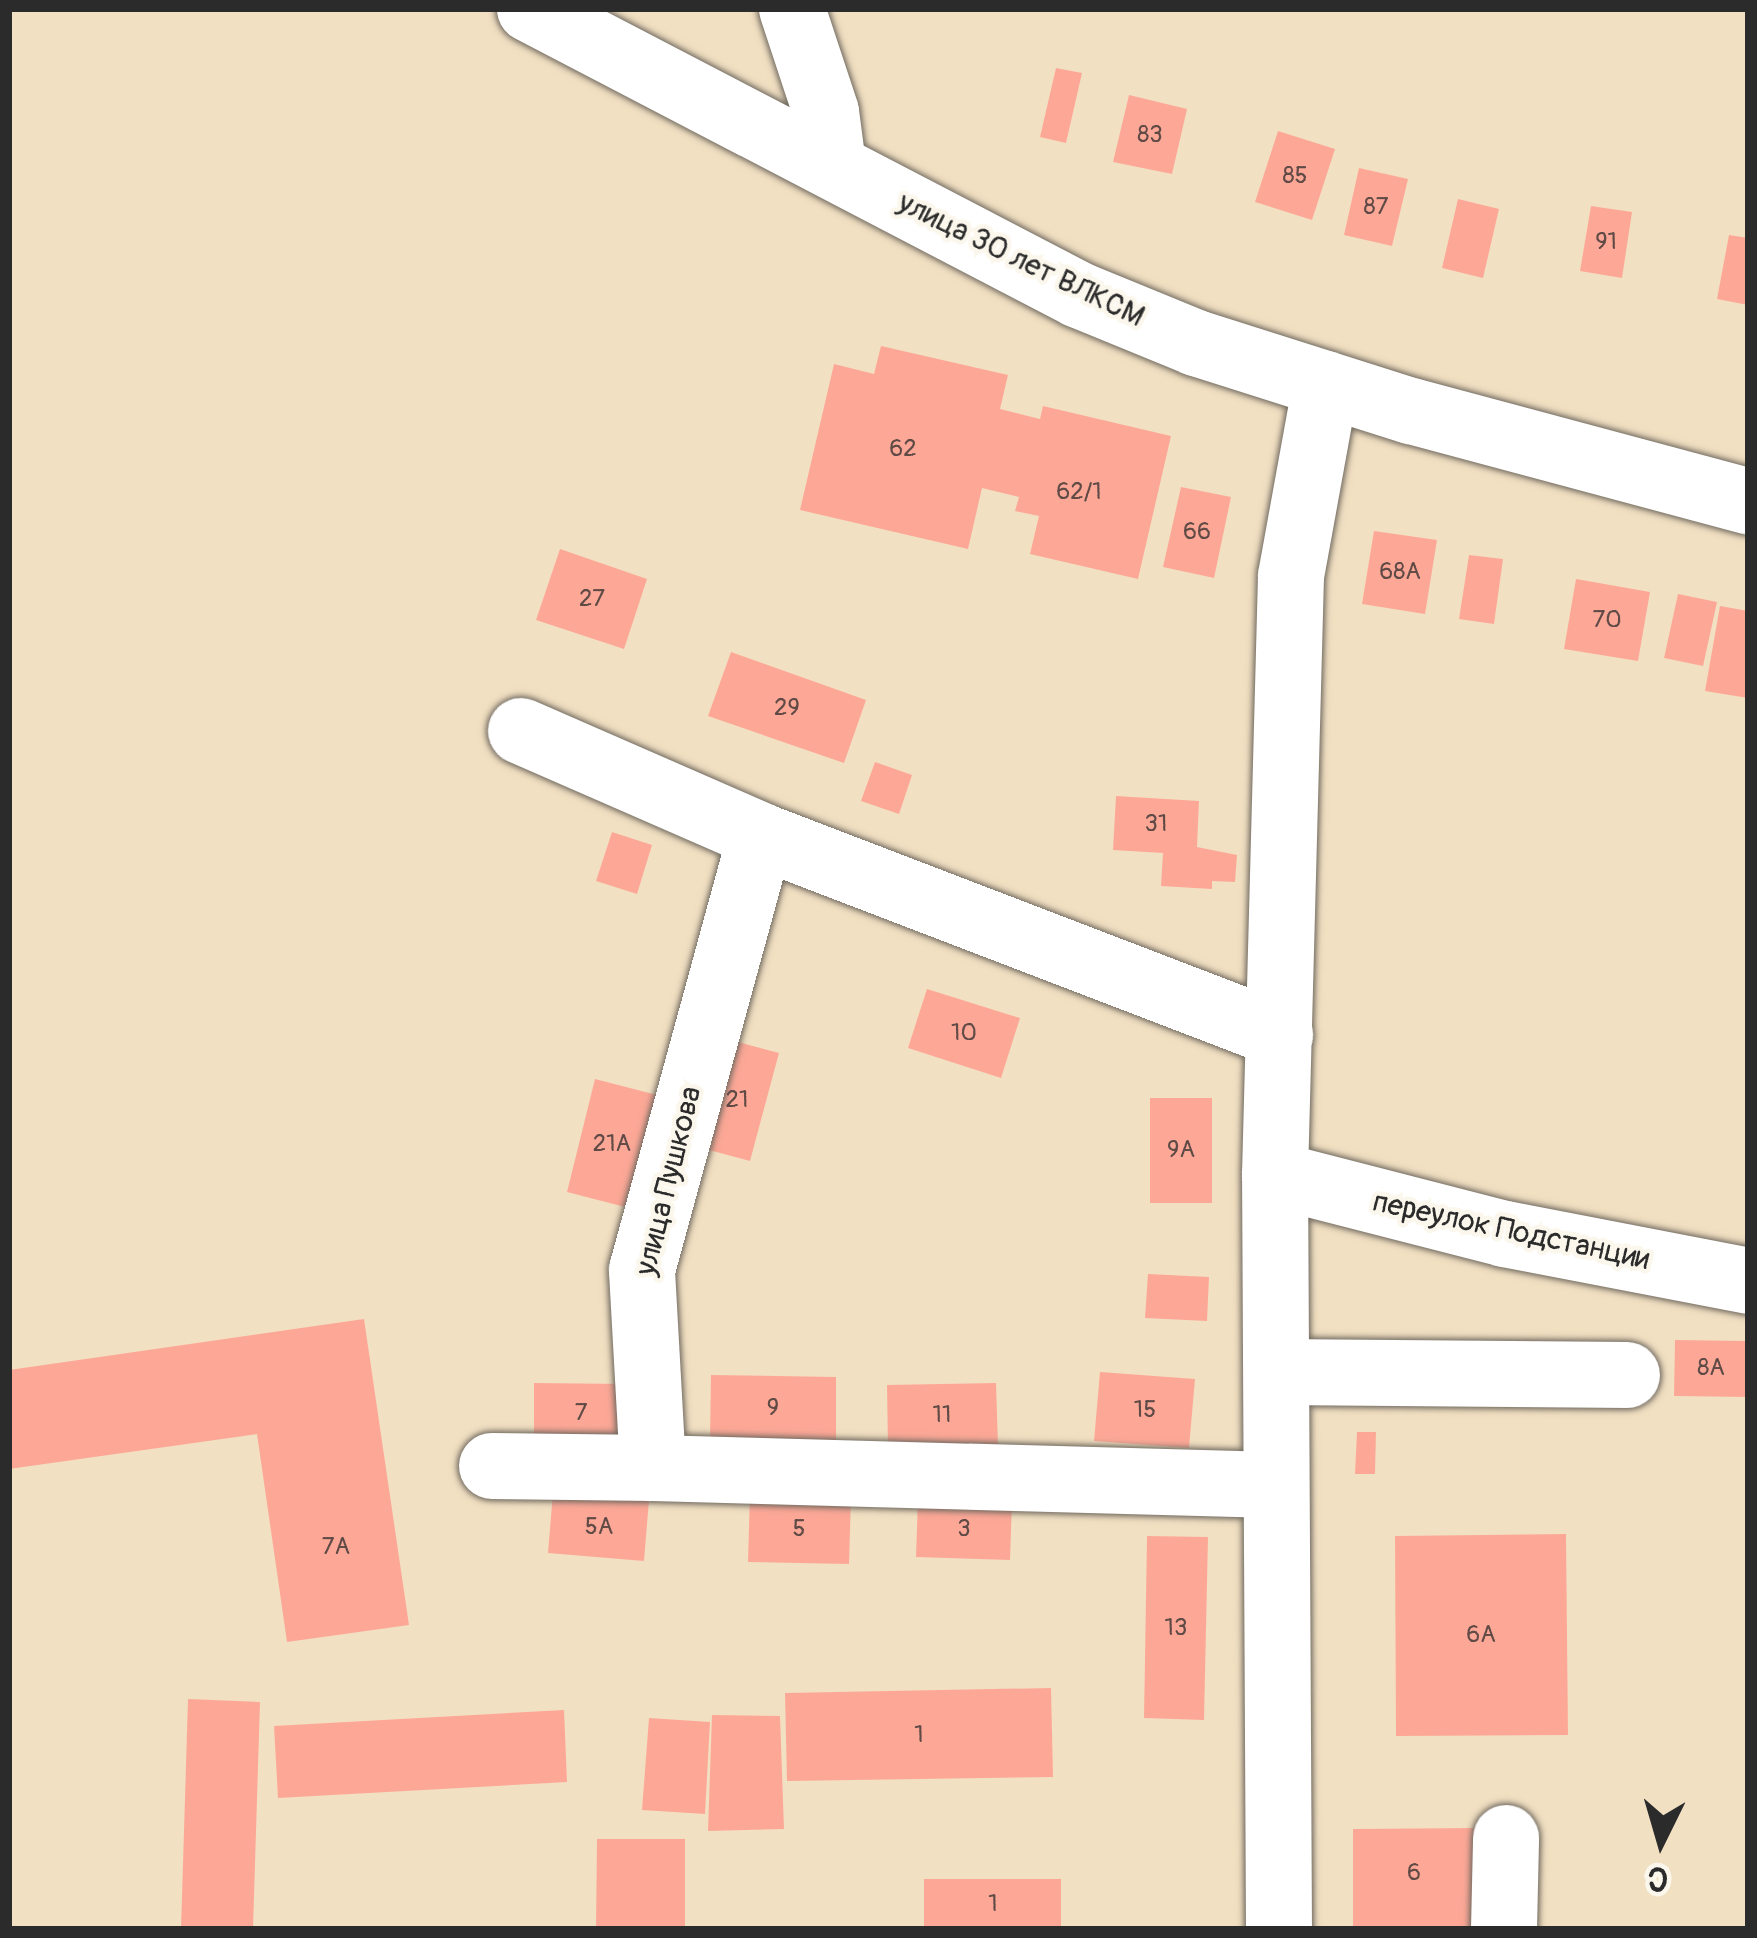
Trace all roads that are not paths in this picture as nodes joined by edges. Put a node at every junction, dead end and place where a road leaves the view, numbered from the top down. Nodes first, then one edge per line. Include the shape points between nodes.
1 (530, 9) edge
2 (792, 9) edge
3 (833, 165) junction
4 (1326, 384) junction
5 (1748, 501) edge
6 (521, 731) dead end
7 (761, 836) junction
8 (1280, 1035) junction
9 (1275, 1175) junction
10 (1748, 1281) edge
11 (1280, 1372) junction
12 (1627, 1375) dead end
13 (492, 1466) dead end
14 (653, 1468) junction
15 (1274, 1484) junction
16 (1506, 1838) dead end
17 (1279, 1929) edge
18 (1504, 1929) edge

1 - 3 street, улица 30 лет ВЛКСМ
2 - 3 street via 826,112
3 - 4 street, улица 30 лет ВЛКСМ via 1079,295
4 - 5 street, улица 30 лет ВЛКСМ
4 - 8 street via 1291,576
6 - 7 street
7 - 8 street
7 - 14 street, улица Пушкова via 641,1270
8 - 9 street
9 - 10 street, переулок Подстанции via 1505,1234
9 - 11 street
11 - 12 street
11 - 15 street
13 - 14 street
14 - 15 street
15 - 17 street
16 - 18 street

